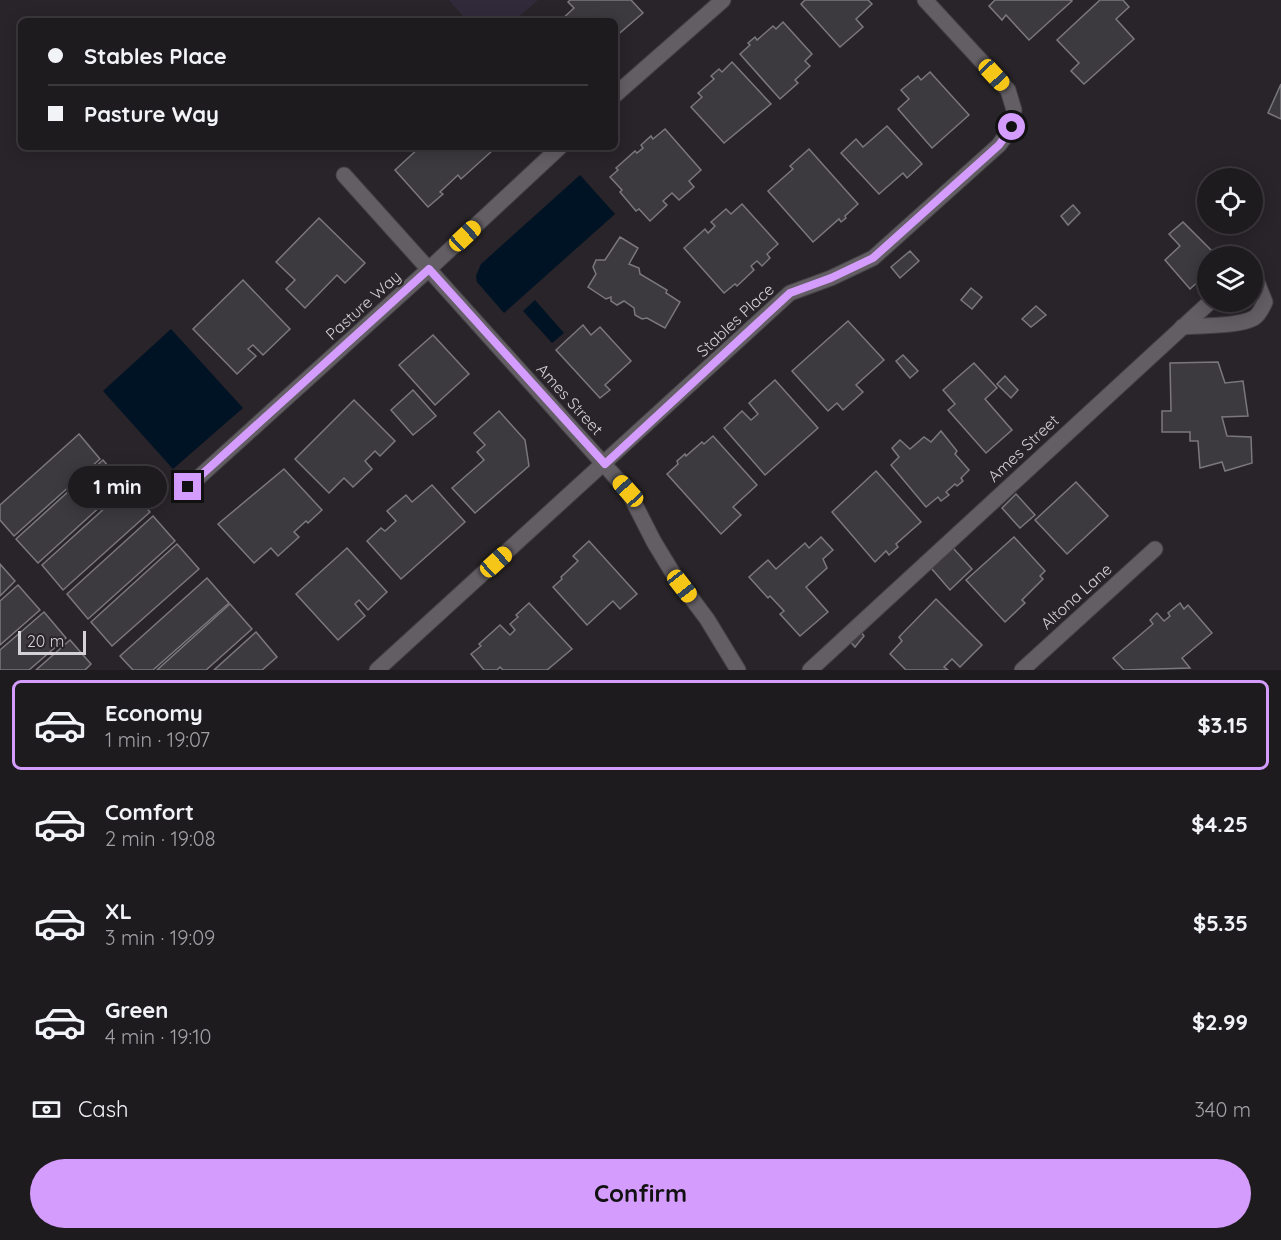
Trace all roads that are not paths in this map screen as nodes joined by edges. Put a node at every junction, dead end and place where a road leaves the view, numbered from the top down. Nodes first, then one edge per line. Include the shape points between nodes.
1 (723, 0) edge
2 (925, 0) edge
3 (618, 92) edge
4 (557, 150) edge
5 (344, 175) dead end
6 (429, 269) junction
7 (1199, 312) edge
8 (1260, 312) edge
9 (1182, 327) junction
10 (605, 464) junction
11 (188, 487) dead end
12 (1155, 549) dead end
13 (376, 670) edge
14 (738, 670) edge
15 (810, 670) edge
16 (1022, 670) edge

1 - 3 street
2 - 10 street, Stables Place via 1008,90 1014,110 1012,127 999,145 873,258 790,293
4 - 6 street, Pasture Way
5 - 6 street, Ames Street
6 - 10 street, Ames Street
6 - 11 street, Pasture Way
7 - 9 street, Ames Street
8 - 9 street via 1253,318 1227,324
9 - 15 street, Ames Street
10 - 13 street, Stables Place
10 - 14 street, Ames Street via 628,491 664,558
12 - 16 street, Altona Lane

